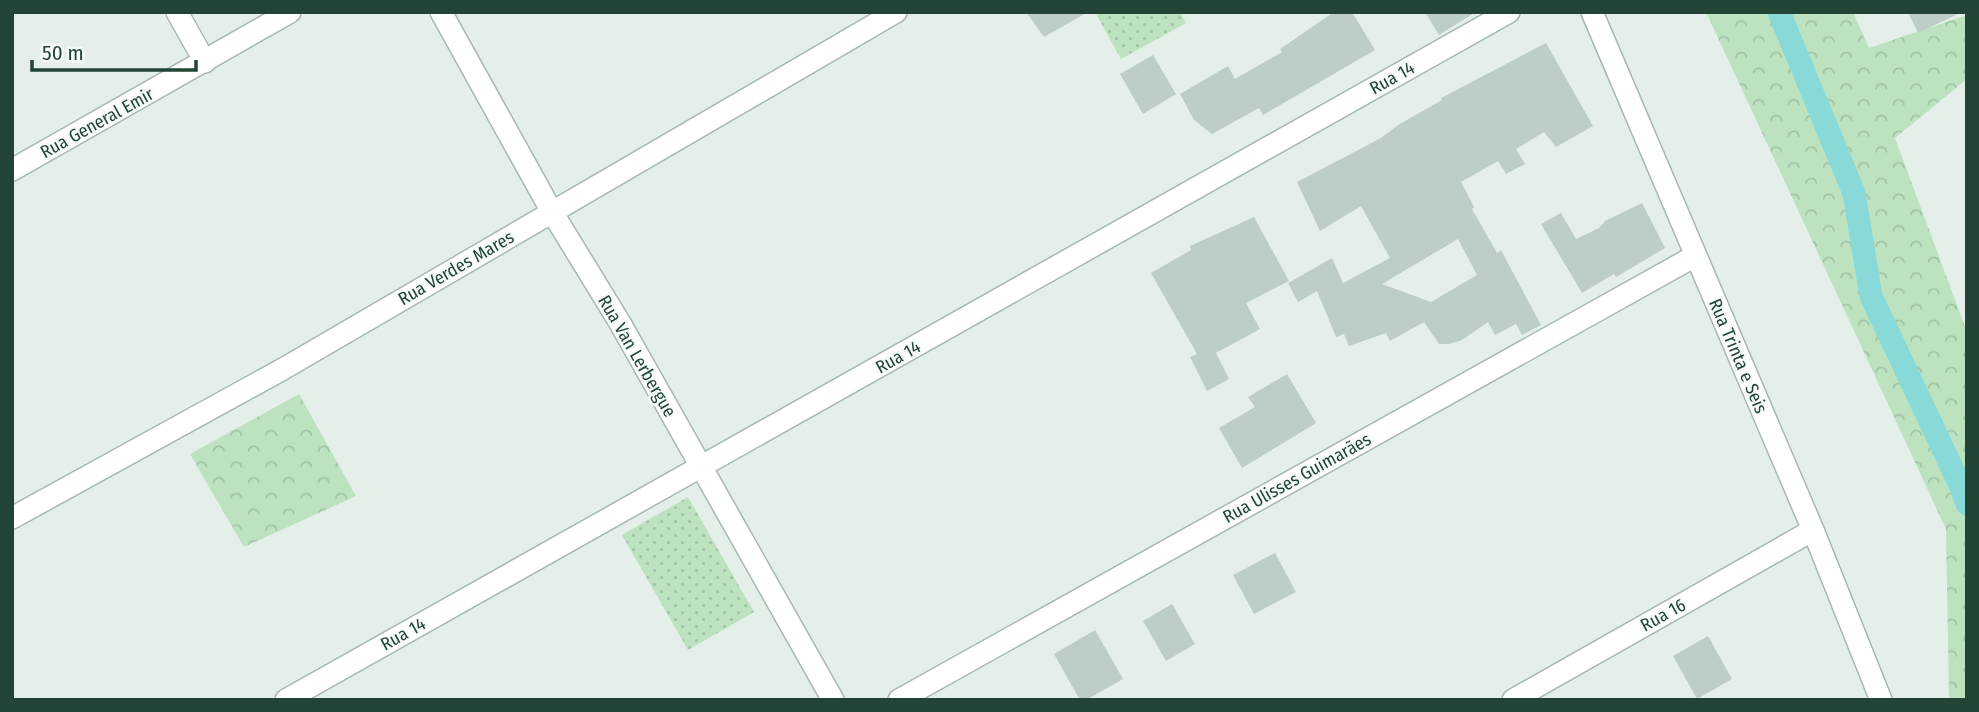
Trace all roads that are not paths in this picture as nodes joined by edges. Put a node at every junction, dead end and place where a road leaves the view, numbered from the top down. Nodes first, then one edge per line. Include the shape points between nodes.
1 (177, 12) edge
2 (290, 12) edge
3 (441, 12) edge
4 (896, 12) edge
5 (1509, 12) edge
6 (1592, 12) edge
7 (205, 62) junction
8 (12, 170) edge
9 (552, 212) junction
10 (1695, 256) junction
11 (702, 468) junction
12 (12, 519) edge
13 (1813, 530) junction
14 (286, 700) edge
15 (833, 700) edge
16 (900, 700) edge
17 (1513, 700) edge
18 (1881, 700) edge

1 - 7 street
2 - 7 street, Rua General Emir
3 - 9 street, Rua Van Lerbergue
4 - 9 street, Rua Verdes Mares
5 - 11 street, Rua 14
6 - 10 street, Rua Trinta e Seis
7 - 8 street, Rua General Emir
9 - 11 street, Rua Van Lerbergue
9 - 12 street, Rua Verdes Mares via 283,369
10 - 13 street, Rua Trinta e Seis
10 - 16 street, Rua Ulisses Guimarães
11 - 14 street, Rua 14
11 - 15 street, Rua Van Lerbergue
13 - 17 street, Rua 16
13 - 18 street, Rua Trinta e Seis

